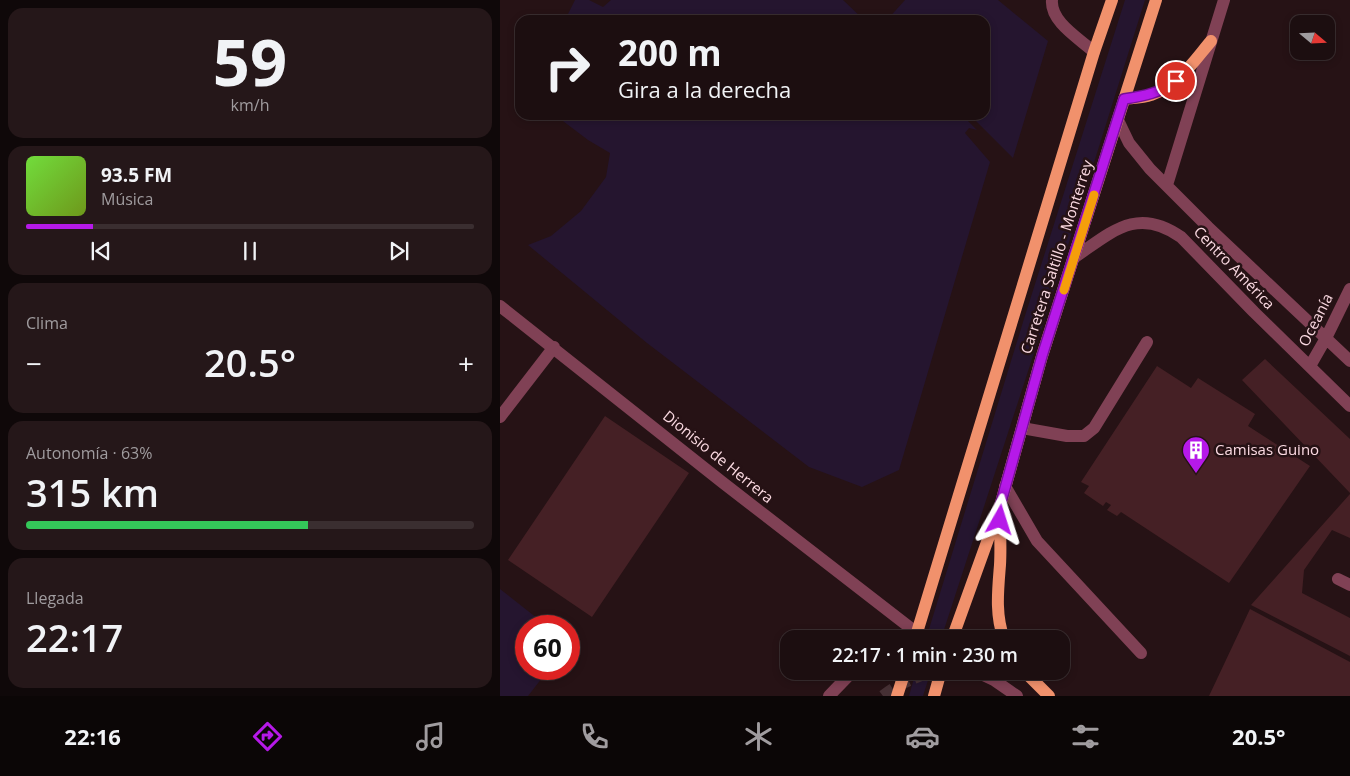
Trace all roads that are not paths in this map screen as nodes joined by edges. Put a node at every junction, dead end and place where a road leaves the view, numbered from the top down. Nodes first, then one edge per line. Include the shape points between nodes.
1 (1052, 0) edge
2 (1112, 0) edge
3 (1156, 0) edge
4 (1224, 0) edge
5 (1211, 41) junction
6 (1094, 52) junction
7 (1124, 99) junction
8 (1118, 120) junction
9 (1167, 185) junction
10 (1075, 257) junction
11 (1350, 289) edge
12 (500, 306) edge
13 (1326, 338) junction
14 (1147, 342) dead end
15 (554, 348) junction
16 (1350, 361) edge
17 (1310, 366) junction
18 (1350, 406) edge
19 (500, 417) edge
20 (1022, 428) junction
21 (1005, 486) junction
22 (1000, 506) junction
23 (1338, 579) dead end
24 (1350, 585) edge
25 (908, 630) edge
26 (918, 630) edge
27 (955, 630) edge
28 (1002, 630) edge
29 (1141, 653) dead end
30 (844, 680) edge
31 (902, 680) edge
32 (938, 680) edge
33 (994, 680) edge
34 (1033, 680) edge
35 (829, 696) edge
36 (897, 696) edge
37 (934, 696) edge
38 (1017, 696) edge
39 (1049, 696) edge

1 - 6 street via 1057,18
2 - 6 main road, Carretera Saltillo - Monterrey
3 - 7 main road, Carretera Saltillo - Monterrey
4 - 5 street
5 - 7 main road via 1166,89
5 - 9 street
6 - 26 main road, Carretera Saltillo - Monterrey
7 - 8 main road, Carretera Saltillo - Monterrey
8 - 9 street, Centro América via 1139,156
8 - 10 main road, Carretera Saltillo - Monterrey
9 - 13 street, Centro América
10 - 17 street, Centro América via 1118,229 1132,224 1145,222 1169,228 1181,236
10 - 20 main road, Carretera Saltillo - Monterrey
11 - 13 street, Oceanía
12 - 15 street, Dionisio de Herrera
13 - 16 street, Centro América
13 - 17 street, Oceanía
14 - 20 street via 1094,428 1084,436
15 - 19 street
15 - 25 street, Dionisio de Herrera
17 - 18 street, Centro América
20 - 21 main road, Carretera Saltillo - Monterrey
21 - 22 main road, Carretera Saltillo - Monterrey
21 - 29 street via 1038,541
22 - 27 main road, Carretera Saltillo - Monterrey
22 - 28 main road via 997,602
23 - 24 street
30 - 35 street
31 - 36 main road
32 - 37 main road
33 - 38 street
34 - 39 main road

